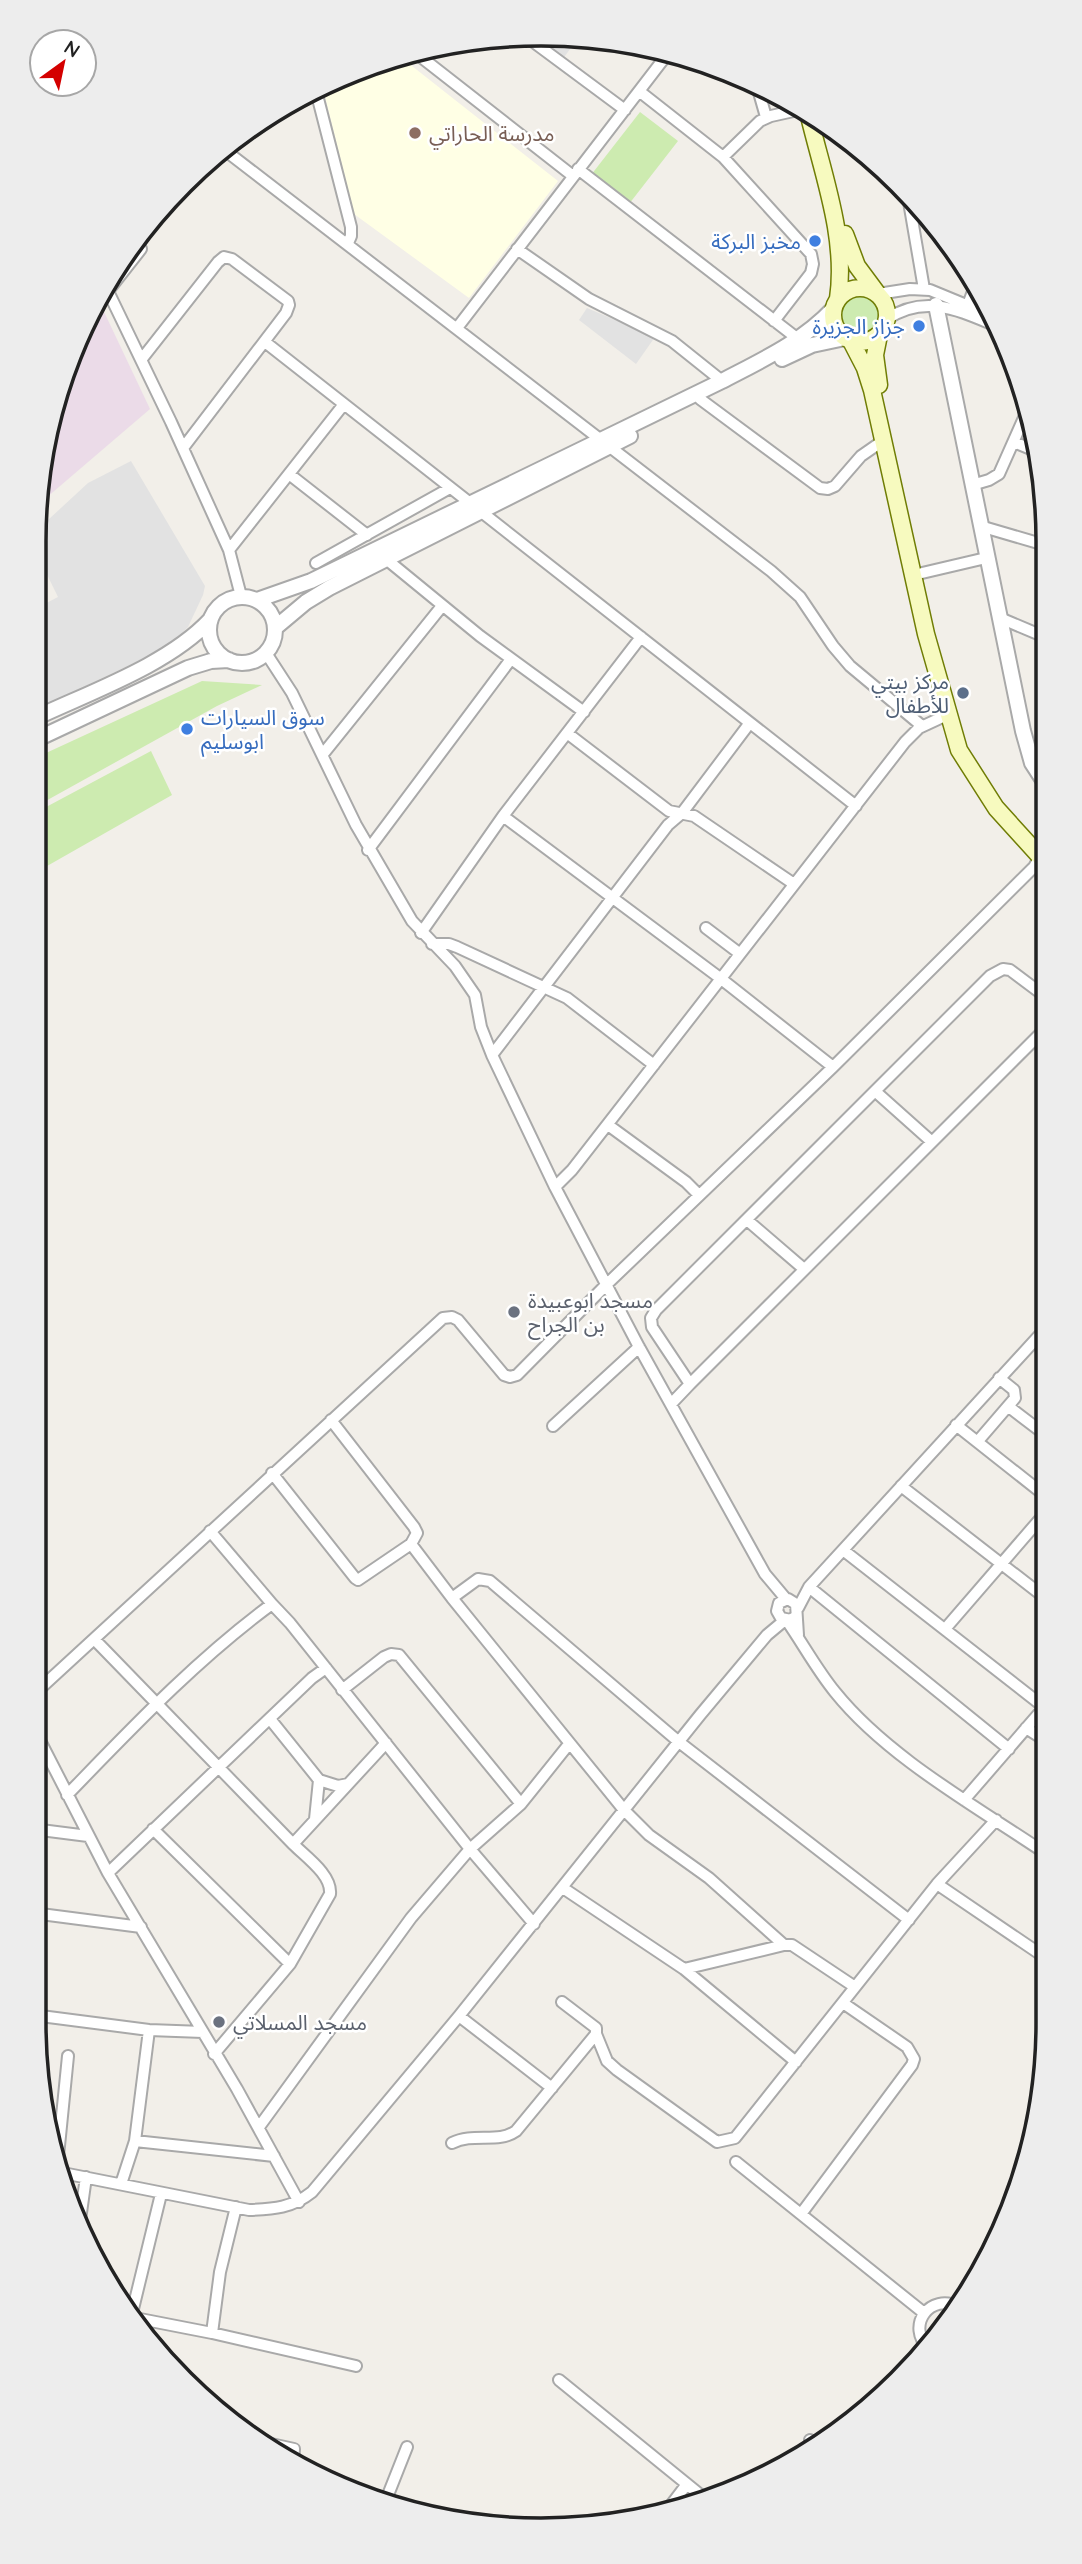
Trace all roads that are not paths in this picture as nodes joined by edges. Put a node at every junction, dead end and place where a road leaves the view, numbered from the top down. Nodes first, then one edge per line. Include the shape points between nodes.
1 (539, 46) edge
2 (425, 59) edge
3 (662, 61) edge
4 (639, 91) junction
5 (760, 97) edge
6 (318, 99) edge
7 (625, 110) junction
8 (789, 112) edge
9 (766, 117) junction
10 (811, 126) edge
11 (823, 134) edge
12 (231, 155) edge
13 (723, 157) junction
14 (576, 173) junction
15 (910, 210) edge
16 (348, 243) junction
17 (517, 249) junction
18 (924, 289) junction
19 (878, 294) junction
20 (110, 296) edge
21 (971, 296) edge
22 (835, 304) junction
23 (936, 305) junction
24 (968, 305) junction
25 (979, 310) edge
26 (887, 319) junction
27 (774, 321) junction
28 (985, 321) edge
29 (457, 328) junction
30 (879, 335) junction
31 (798, 339) junction
32 (848, 339) junction
33 (265, 342) junction
34 (141, 360) junction
35 (722, 381) junction
36 (700, 399) junction
37 (344, 404) junction
38 (1022, 423) edge
39 (884, 440) junction
40 (1014, 442) junction
41 (606, 443) junction
42 (183, 448) junction
43 (1028, 448) edge
44 (289, 474) junction
45 (972, 485) junction
46 (450, 488) junction
47 (475, 508) junction
48 (980, 526) junction
49 (367, 535) junction
50 (1036, 542) edge
51 (229, 550) junction
52 (986, 558) junction
53 (387, 559) junction
54 (316, 563) dead end
55 (922, 573) junction
56 (241, 596) junction
57 (257, 600) junction
58 (442, 606) junction
59 (1000, 618) junction
60 (210, 620) junction
61 (275, 628) junction
62 (1036, 633) edge
63 (641, 637) junction
64 (266, 653) junction
65 (511, 659) junction
66 (229, 660) junction
67 (583, 712) junction
68 (46, 713) edge
69 (947, 715) junction
70 (749, 724) junction
71 (922, 726) junction
72 (567, 733) junction
73 (46, 735) edge
74 (323, 754) junction
75 (968, 762) junction
76 (1036, 765) edge
77 (856, 806) junction
78 (682, 813) junction
79 (503, 816) junction
80 (1036, 848) edge
81 (368, 850) junction
82 (1036, 864) edge
83 (794, 884) junction
84 (612, 897) junction
85 (706, 928) dead end
86 (421, 933) junction
87 (432, 944) junction
88 (739, 953) junction
89 (720, 978) junction
90 (545, 986) junction
91 (1036, 989) edge
92 (1036, 1038) edge
93 (492, 1055) junction
94 (654, 1065) junction
95 (833, 1067) junction
96 (876, 1092) junction
97 (608, 1125) junction
98 (932, 1142) junction
99 (555, 1187) junction
100 (699, 1195) junction
101 (747, 1220) junction
102 (804, 1269) junction
103 (606, 1285) junction
104 (1036, 1339) edge
105 (639, 1347) junction
106 (999, 1378) junction
107 (691, 1384) junction
108 (671, 1404) junction
109 (1009, 1407) junction
110 (331, 1420) junction
111 (956, 1425) junction
112 (553, 1426) dead end
113 (1036, 1428) edge
114 (978, 1441) junction
115 (272, 1473) junction
116 (901, 1486) junction
117 (1036, 1487) edge
118 (1036, 1524) edge
119 (210, 1531) junction
120 (411, 1544) junction
121 (843, 1549) junction
122 (1001, 1564) junction
123 (809, 1587) junction
124 (1036, 1591) edge
125 (452, 1598) junction
126 (272, 1604) junction
127 (787, 1610) junction
128 (945, 1629) junction
129 (94, 1639) junction
130 (326, 1668) junction
131 (46, 1683) edge
132 (342, 1690) junction
133 (1036, 1697) edge
134 (155, 1703) junction
135 (1036, 1716) edge
136 (270, 1719) junction
137 (1026, 1728) junction
138 (1036, 1734) edge
139 (679, 1742) junction
140 (386, 1743) junction
141 (569, 1744) junction
142 (1009, 1749) junction
143 (46, 1755) edge
144 (48, 1759) joint
145 (219, 1767) junction
146 (319, 1780) junction
147 (348, 1784) junction
148 (67, 1796) junction
149 (964, 1800) junction
150 (521, 1804) junction
151 (624, 1810) junction
152 (315, 1820) junction
153 (996, 1820) junction
154 (153, 1829) junction
155 (46, 1831) edge
156 (88, 1836) junction
157 (293, 1844) junction
158 (1036, 1847) edge
159 (470, 1849) junction
160 (108, 1873) junction
161 (937, 1884) junction
162 (563, 1888) junction
163 (46, 1915) edge
164 (909, 1920) junction
165 (534, 1924) junction
166 (141, 1927) junction
167 (784, 1945) junction
168 (1036, 1951) edge
169 (290, 1964) junction
170 (684, 1969) junction
171 (856, 1987) junction
172 (562, 2002) dead end
173 (843, 2003) junction
174 (459, 2016) junction
175 (46, 2017) edge
176 (149, 2030) junction
177 (203, 2032) junction
178 (596, 2034) junction
179 (215, 2054) junction
180 (68, 2056) dead end
181 (796, 2062) junction
182 (552, 2088) junction
183 (259, 2127) junction
184 (60, 2140) edge
185 (135, 2141) junction
186 (452, 2143) dead end
187 (274, 2156) junction
188 (736, 2162) dead end
189 (70, 2174) edge
190 (86, 2178) junction
191 (121, 2184) junction
192 (161, 2194) junction
193 (299, 2202) junction
194 (236, 2207) junction
195 (82, 2209) edge
196 (801, 2214) junction
197 (949, 2303) edge
198 (133, 2304) edge
199 (924, 2313) junction
200 (144, 2320) edge
201 (212, 2333) junction
202 (922, 2340) edge
203 (356, 2366) dead end
204 (559, 2380) dead end
205 (407, 2447) dead end
206 (687, 2484) junction
207 (698, 2493) edge
208 (388, 2494) edge
209 (675, 2500) edge

1 - 7 street
2 - 14 street
3 - 4 street
4 - 7 street
4 - 13 street
5 - 9 street
6 - 16 street via 351,227
7 - 14 street
8 - 9 street
9 - 13 street
10 - 22 main road via 839,246
11 - 19 main road via 848,246
12 - 16 street
13 - 27 street via 811,254 811,273
14 - 17 street
14 - 27 street
15 - 18 street
16 - 29 street
17 - 29 street
17 - 35 street via 589,299 672,341
18 - 19 street
18 - 24 street
19 - 22 main road via 856,288 846,291
19 - 26 main road via 887,308
20 - 34 street
21 - 24 street
22 - 31 street
22 - 32 main road via 834,322
23 - 26 street via 915,306
23 - 28 street
23 - 45 street
24 - 25 street
26 - 30 main road
27 - 31 street
29 - 41 street
30 - 32 main road via 869,341
30 - 55 main road via 877,377
31 - 35 street
32 - 36 street via 801,350
32 - 39 main road via 869,377
33 - 34 street via 288,310 288,301 224,257
33 - 37 street
33 - 42 street
34 - 42 street
35 - 41 street
36 - 39 street via 820,488 835,486 861,456
36 - 41 street
37 - 44 street
37 - 46 street
38 - 40 street
39 - 69 main road
40 - 43 street
40 - 45 street via 999,474
41 - 47 street
41 - 71 street via 787,584 850,666
42 - 51 street
44 - 49 street
44 - 51 street
45 - 48 street
46 - 47 street
46 - 49 street
47 - 53 street
47 - 57 street
47 - 63 street
48 - 50 street
48 - 52 street
49 - 54 street
51 - 56 street
52 - 55 street
52 - 59 street
53 - 58 street
53 - 61 street via 315,596
55 - 75 main road
56 - 57 street
56 - 60 street via 225,601
57 - 61 street via 268,609
58 - 65 street
58 - 74 street
59 - 62 street
59 - 76 street via 1023,731
60 - 66 street via 214,648
60 - 68 street via 169,655
61 - 64 street
63 - 67 street
63 - 70 street
64 - 66 street via 248,662
64 - 74 street
65 - 67 street
65 - 81 street
66 - 73 street via 188,668
67 - 72 street
69 - 71 street
69 - 75 main road
70 - 77 street
70 - 78 street
71 - 77 street
72 - 78 street via 669,811
72 - 79 street
74 - 81 street
75 - 80 main road via 996,808
77 - 83 street
78 - 83 street via 694,816
78 - 84 street
79 - 84 street
79 - 86 street
81 - 86 street
82 - 95 street
83 - 88 street
84 - 89 street
84 - 90 street
85 - 88 street
86 - 87 street
87 - 90 street via 449,944
87 - 93 street via 475,995
88 - 89 street
89 - 94 street
89 - 95 street
90 - 93 street
90 - 94 street
91 - 96 street via 1017,973 996,971
92 - 98 street
93 - 99 street
94 - 97 street
95 - 100 street
96 - 98 street
96 - 101 street
97 - 99 street
97 - 100 street
98 - 102 street
99 - 103 street
100 - 103 street
101 - 102 street
101 - 107 street via 652,1318 652,1326
102 - 107 street
103 - 105 street
103 - 110 street via 515,1376 504,1375 458,1320 446,1317
104 - 106 street
105 - 108 street
105 - 112 street
106 - 109 street via 1015,1392
106 - 111 street
107 - 108 street
108 - 127 street
109 - 113 street
109 - 114 street
110 - 115 street
110 - 120 street via 414,1527 417,1533
111 - 114 street
111 - 116 street
114 - 117 street
115 - 119 street
115 - 120 street via 358,1580
116 - 121 street
116 - 122 street
118 - 122 street
119 - 126 street
119 - 129 street
120 - 125 street
121 - 123 street
121 - 128 street
122 - 124 street
122 - 128 street
123 - 127 street
123 - 142 street
125 - 139 street via 478,1579 490,1581
125 - 141 street
126 - 130 street
126 - 134 street
127 - 139 street
127 - 149 street via 799,1638 835,1692 861,1720
128 - 133 street
129 - 131 street
129 - 134 street
130 - 132 street
130 - 136 street
132 - 140 street
132 - 150 street via 384,1657 399,1655
134 - 145 street
134 - 148 street
135 - 137 street
136 - 145 street
136 - 146 street
137 - 138 street
137 - 142 street
139 - 151 street
139 - 164 street
140 - 147 street
140 - 159 street
141 - 150 street
141 - 151 street
142 - 149 street
143 - 144 street
144 - 148 street
145 - 154 street
145 - 157 street
146 - 147 street
146 - 152 street
147 - 152 street
148 - 156 street
149 - 153 street
150 - 159 street
151 - 162 street
151 - 167 street
152 - 157 street
153 - 158 street
153 - 161 street
154 - 160 street
154 - 169 street
155 - 156 street
156 - 160 street
157 - 169 street via 326,1877 330,1894
159 - 165 street
159 - 183 street via 411,1918
160 - 166 street
161 - 164 street
161 - 168 street
162 - 165 street
162 - 170 street
163 - 166 street
164 - 171 street
165 - 174 street
166 - 177 street
167 - 170 street
167 - 171 street via 798,1948
169 - 179 street
170 - 181 street
171 - 173 street
172 - 178 street via 591,2023
173 - 181 street
173 - 196 street via 907,2047 914,2059
174 - 182 street
174 - 193 street
175 - 176 street
176 - 177 street
176 - 185 street
177 - 179 street
178 - 181 street via 607,2061 717,2142 735,2138
178 - 182 street
179 - 183 street
180 - 184 street
182 - 186 street via 510,2135 475,2136
183 - 187 street
185 - 187 street
185 - 191 street
187 - 193 street
188 - 196 street
189 - 190 street
190 - 191 street
190 - 195 street
191 - 192 street
192 - 194 street
192 - 198 street
193 - 194 street via 281,2209
194 - 201 street via 219,2272
196 - 199 street
197 - 199 street via 937,2304
199 - 202 street via 919,2328
200 - 201 street
201 - 203 street
204 - 206 street
205 - 208 street
206 - 207 street
206 - 209 street

